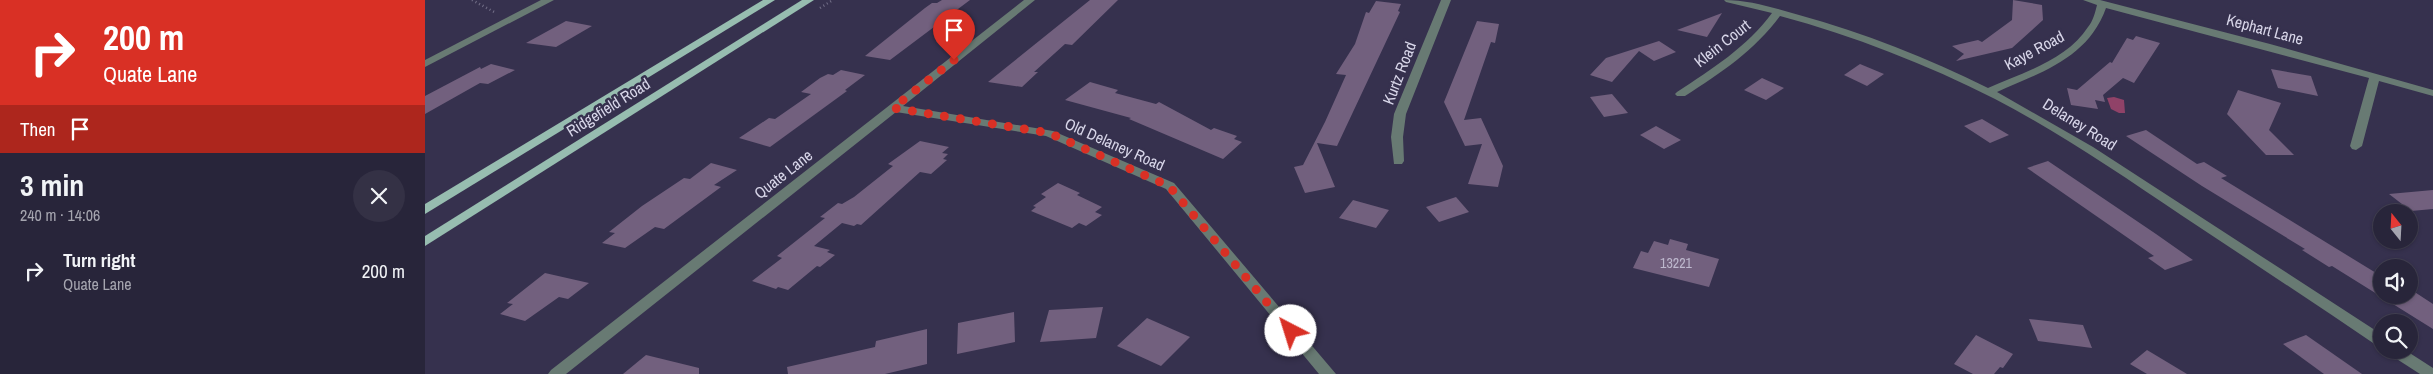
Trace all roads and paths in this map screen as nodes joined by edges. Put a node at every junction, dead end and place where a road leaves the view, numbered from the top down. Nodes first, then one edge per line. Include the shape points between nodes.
1 (472, 0) edge
2 (769, 0) edge
3 (809, 0) edge
4 (1030, 0) edge
5 (1446, 0) edge
6 (1729, 0) edge
7 (2089, 0) edge
8 (542, 1) edge
9 (2103, 4) junction
10 (1778, 12) junction
11 (498, 14) dead end
12 (425, 64) edge
13 (2375, 76) junction
14 (1988, 92) junction
15 (2433, 93) edge
16 (1681, 94) dead end
17 (893, 108) junction
18 (2356, 146) dead end
19 (1398, 161) dead end
20 (425, 210) edge
21 (425, 242) edge
22 (2373, 336) edge
23 (2408, 359) edge
24 (556, 374) edge
25 (1328, 374) edge
26 (2431, 374) edge

1 - 11 path
2 - 20 main road, Ridgefield Road
3 - 21 main road, Ridgefield Road
4 - 17 street, Quate Lane
5 - 19 street, Kurtz Road via 1400,114
6 - 10 street, Delaney Road
7 - 9 street, Kephart Lane
8 - 12 street
9 - 13 street, Kephart Lane
9 - 14 street, Kaye Road via 2091,30 2081,42 2066,53
10 - 14 street, Delaney Road via 1897,51
10 - 16 street, Klein Court via 1753,42 1720,69
13 - 15 street, Kephart Lane
13 - 18 street
14 - 22 street, Delaney Road via 2036,117 2110,163
17 - 24 street, Quate Lane
17 - 25 street, Old Delaney Road via 1049,133 1169,186
23 - 26 street

